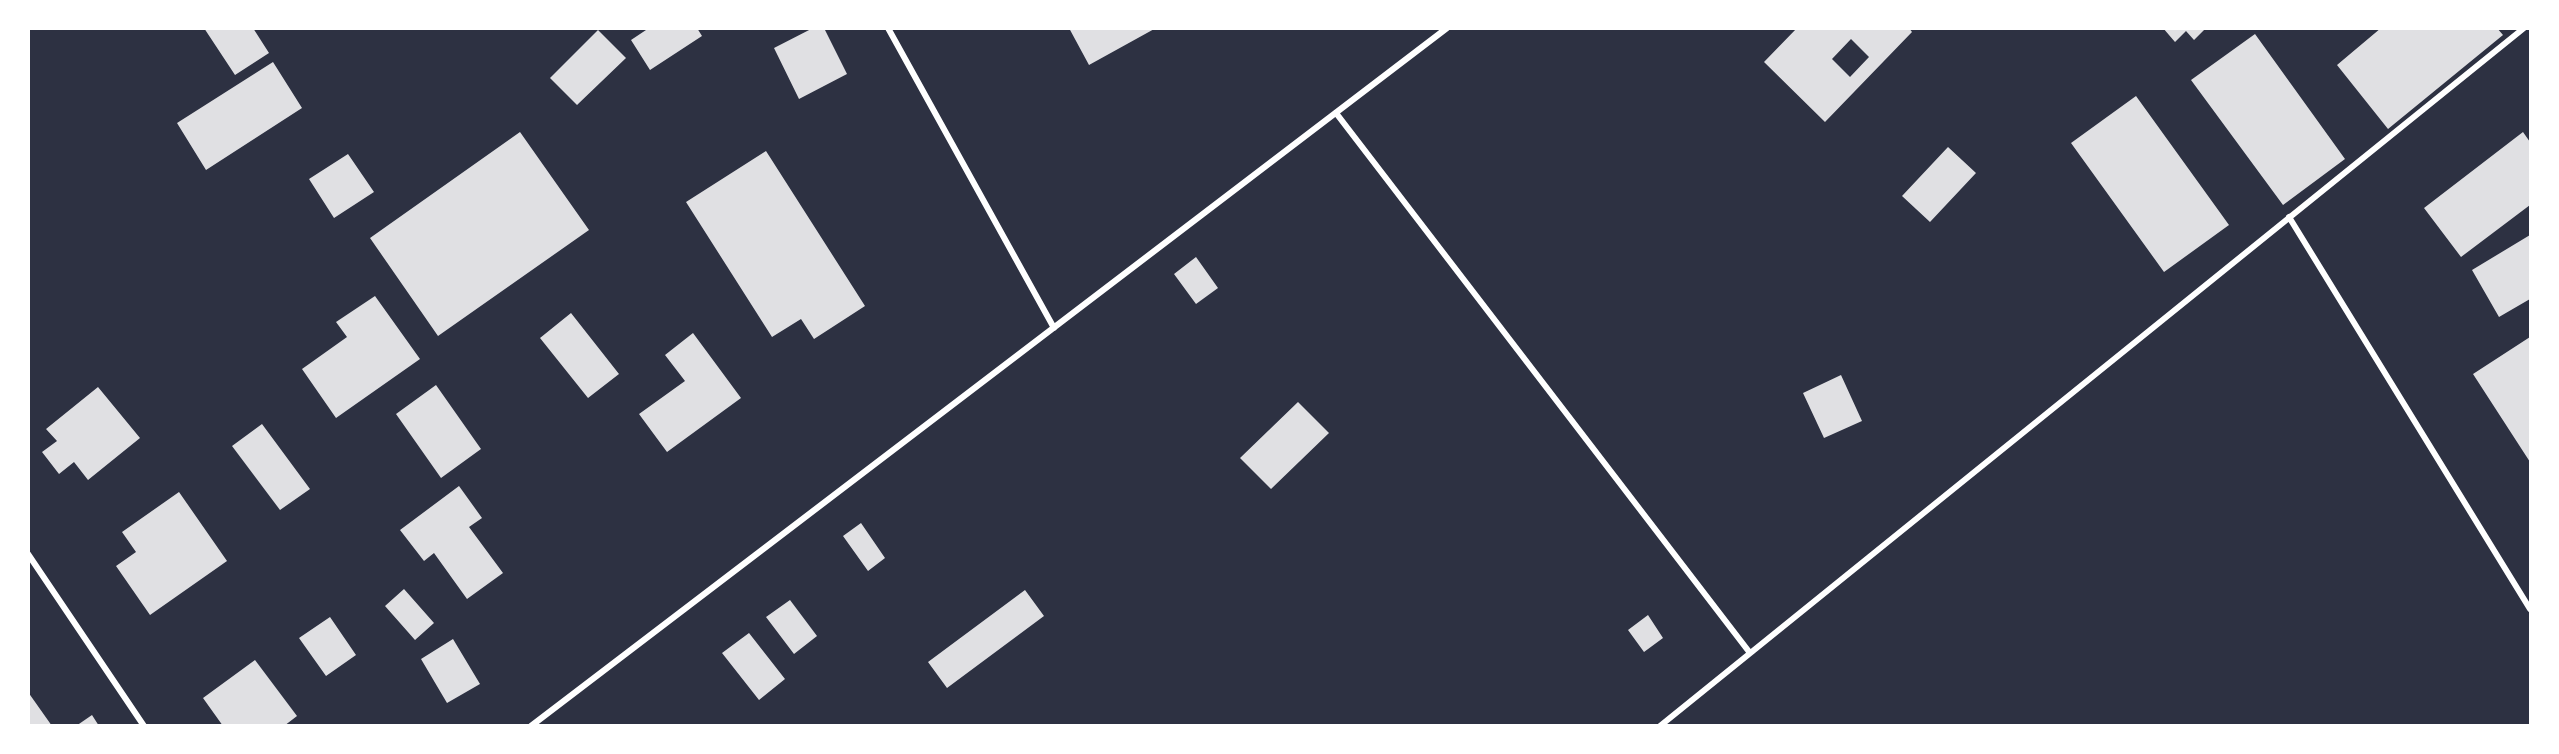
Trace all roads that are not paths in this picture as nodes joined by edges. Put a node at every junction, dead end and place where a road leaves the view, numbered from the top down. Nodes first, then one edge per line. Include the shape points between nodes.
1 (888, 28) edge
2 (1448, 28) edge
3 (2523, 28) edge
4 (1336, 113) junction
5 (2289, 217) junction
6 (1054, 328) junction
7 (28, 554) edge
8 (2530, 609) edge
9 (1750, 652) junction
10 (144, 726) edge
11 (531, 726) edge
12 (1660, 726) edge

1 - 6 street
2 - 4 street
3 - 5 street
4 - 6 street
4 - 9 street
5 - 8 street
5 - 9 street
6 - 11 street
7 - 10 street
9 - 12 street

